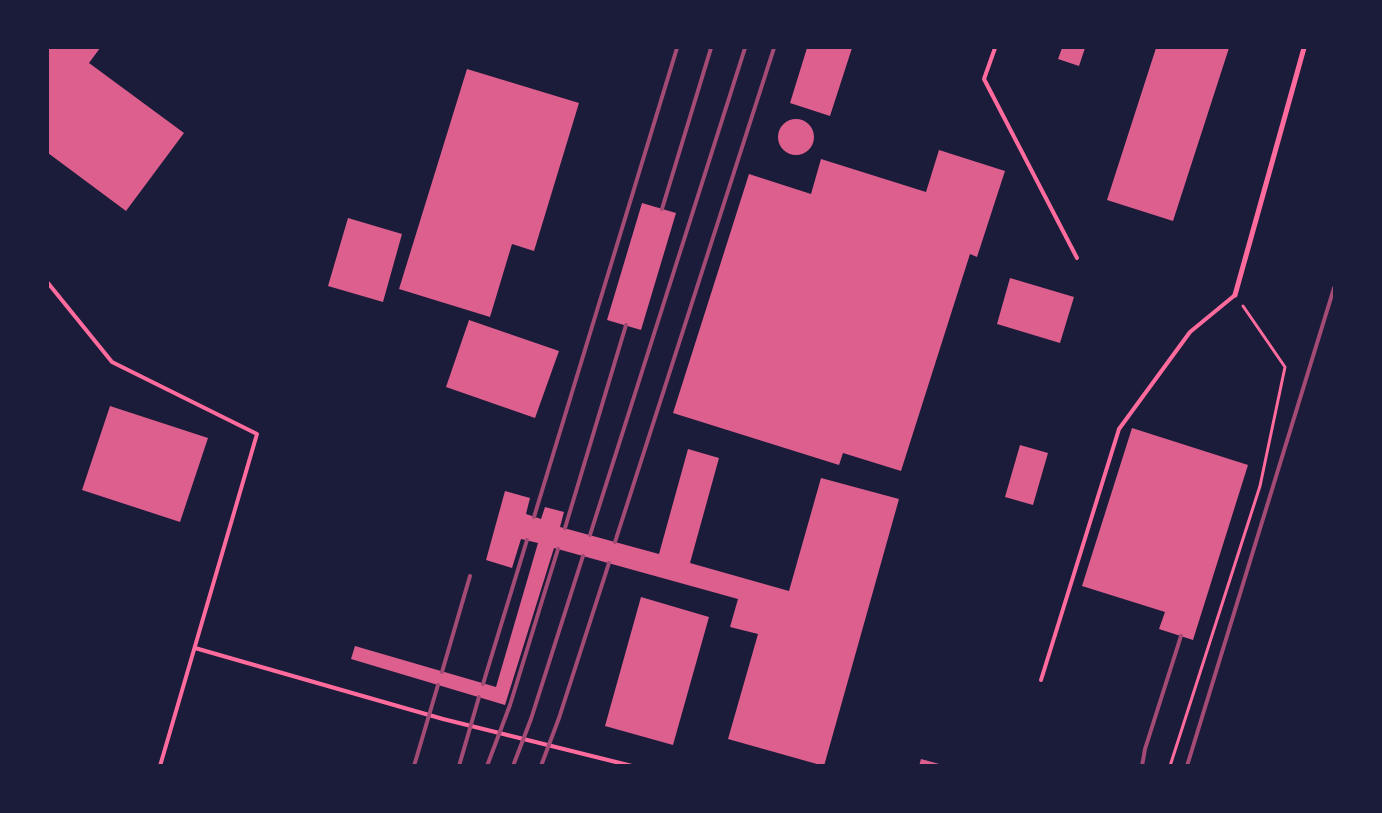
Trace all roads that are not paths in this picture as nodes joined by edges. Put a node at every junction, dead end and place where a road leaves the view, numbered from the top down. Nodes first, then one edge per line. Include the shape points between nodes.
1 (995, 48) edge
2 (1304, 48) edge
3 (1077, 258) dead end
4 (48, 283) edge
5 (1235, 295) joint
6 (195, 648) junction
7 (1041, 680) dead end
8 (160, 766) edge
9 (632, 766) edge

1 - 3 lane via 984,79
2 - 5 street
4 - 6 lane via 112,362 257,434
5 - 7 lane via 1190,332 1119,429
6 - 8 lane
6 - 9 lane via 443,719

